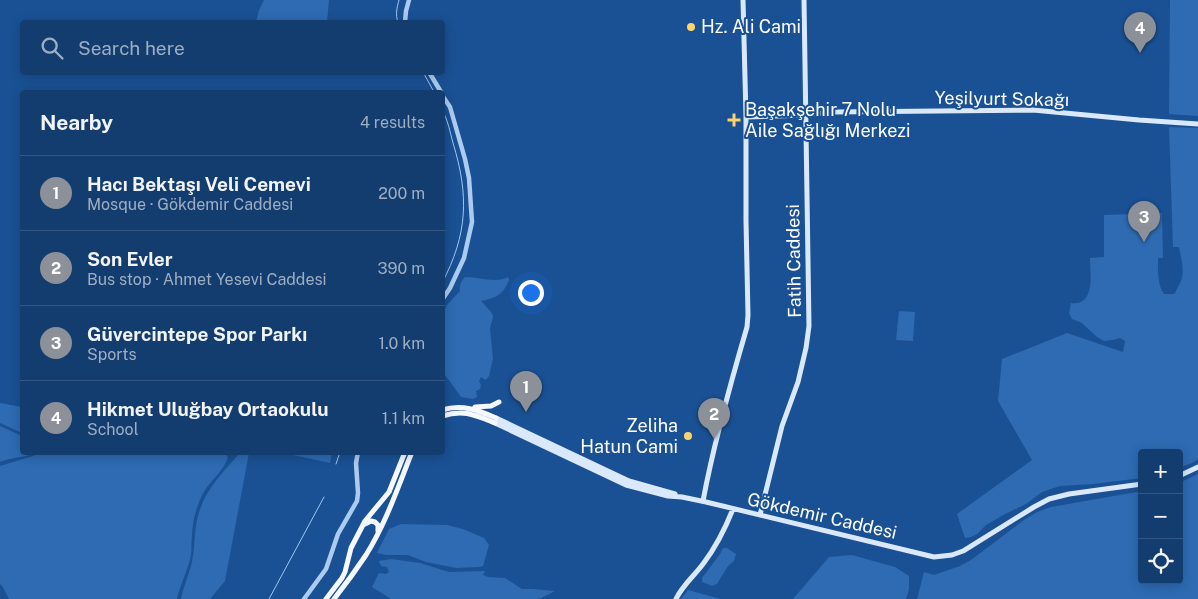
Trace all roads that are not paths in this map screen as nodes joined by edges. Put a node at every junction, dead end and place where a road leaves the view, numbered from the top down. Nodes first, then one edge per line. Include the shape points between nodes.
1 (409, 0) edge
2 (744, 0) edge
3 (804, 0) edge
4 (405, 20) edge
5 (431, 75) edge
6 (440, 90) edge
7 (445, 99) edge
8 (805, 115) junction
9 (746, 117) junction
10 (1198, 124) edge
11 (445, 296) edge
12 (499, 402) dead end
13 (469, 408) junction
14 (445, 409) edge
15 (445, 415) edge
16 (495, 421) junction
17 (357, 455) edge
18 (404, 455) edge
19 (411, 455) edge
20 (1198, 467) edge
21 (1183, 474) edge
22 (1138, 485) edge
23 (703, 501) junction
24 (733, 509) junction
25 (760, 515) junction
26 (377, 534) junction
27 (356, 537) junction
28 (304, 599) edge
29 (326, 599) edge
30 (334, 599) edge
31 (676, 599) edge

1 - 4 street
2 - 9 main road
3 - 8 main road, Fatih Caddesi
5 - 6 street
7 - 11 street via 465,159 472,222 464,258
8 - 9 main road, Yeşilyurt Sokağı
8 - 10 main road, Yeşilyurt Sokağı via 1033,110
8 - 25 main road, Fatih Caddesi via 809,326 798,382 782,426
9 - 23 main road via 747,327 724,407
12 - 13 main road via 492,406
13 - 14 main road
13 - 16 main road via 479,410
15 - 16 main road via 471,414
16 - 23 main road, Gökdemir Caddesi via 629,481
17 - 28 street via 357,501 338,534 326,569
18 - 27 main road via 389,492
19 - 26 main road
20 - 21 main road
22 - 25 main road, Gökdemir Caddesi via 1049,499 963,551 943,557
23 - 24 main road, Gökdemir Caddesi
24 - 25 main road, Gökdemir Caddesi
24 - 31 main road via 714,548
26 - 27 main road via 377,524 371,521 364,524
26 - 30 main road via 367,554
27 - 29 main road via 345,572

